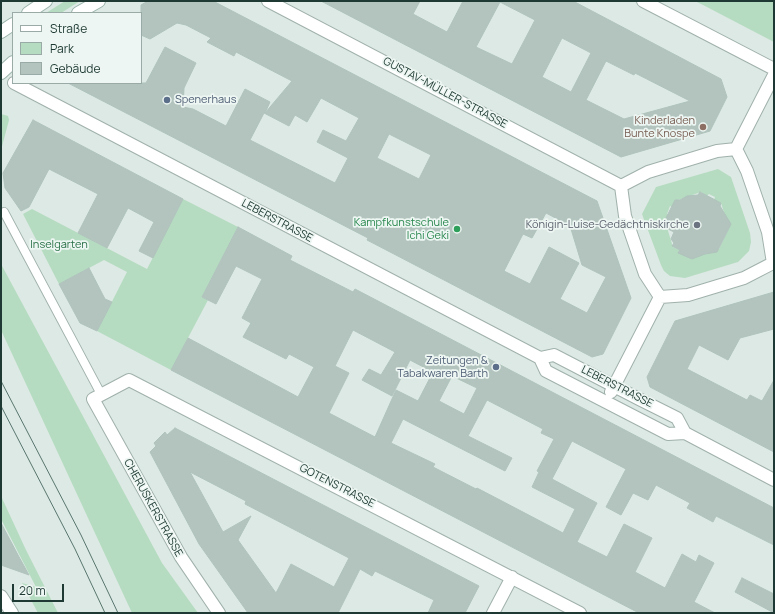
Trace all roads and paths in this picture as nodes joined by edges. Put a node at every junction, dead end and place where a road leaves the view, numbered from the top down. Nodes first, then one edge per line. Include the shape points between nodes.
1 (46, 1) edge
2 (99, 1) edge
3 (268, 1) edge
4 (643, 1) edge
5 (30, 12) edge
6 (80, 12) edge
7 (12, 25) edge
8 (1, 32) edge
9 (12, 63) edge
10 (774, 69) edge
11 (1, 72) edge
12 (774, 75) edge
13 (1, 76) edge
14 (12, 82) edge
15 (15, 84) edge
16 (736, 149) junction
17 (622, 186) junction
18 (4, 212) dead end
19 (773, 264) edge
20 (660, 297) junction
21 (540, 358) junction
22 (614, 386) junction
23 (97, 397) junction
24 (606, 402) junction
25 (685, 433) junction
26 (774, 480) edge
27 (512, 578) junction
28 (1, 596) edge
29 (12, 613) edge
30 (219, 613) edge
31 (493, 613) edge
32 (580, 613) edge

1 - 5 street
2 - 6 street
3 - 17 street, GUSTAV-MÜLLER-STRASSE
4 - 10 street
7 - 8 street
9 - 11 street
12 - 16 street
13 - 14 street, LEBERSTRASSE
15 - 21 street, LEBERSTRASSE
16 - 17 street via 717,151 648,172
16 - 19 street via 768,232
17 - 20 street via 625,216 645,274
18 - 23 lane, CHERUSKERSTRASSE
19 - 20 street via 744,278 688,295
20 - 22 street
21 - 22 street, LEBERSTRASSE via 554,355
21 - 24 street, LEBERSTRASSE via 546,371
22 - 24 street
22 - 25 street, LEBERSTRASSE via 677,418
23 - 27 street, GOTENSTRASSE via 129,380
23 - 30 street, CHERUSKERSTRASSE via 180,557
24 - 25 street, LEBERSTRASSE via 668,434
25 - 26 street, LEBERSTRASSE
27 - 31 street
27 - 32 street, GOTENSTRASSE
28 - 29 street

